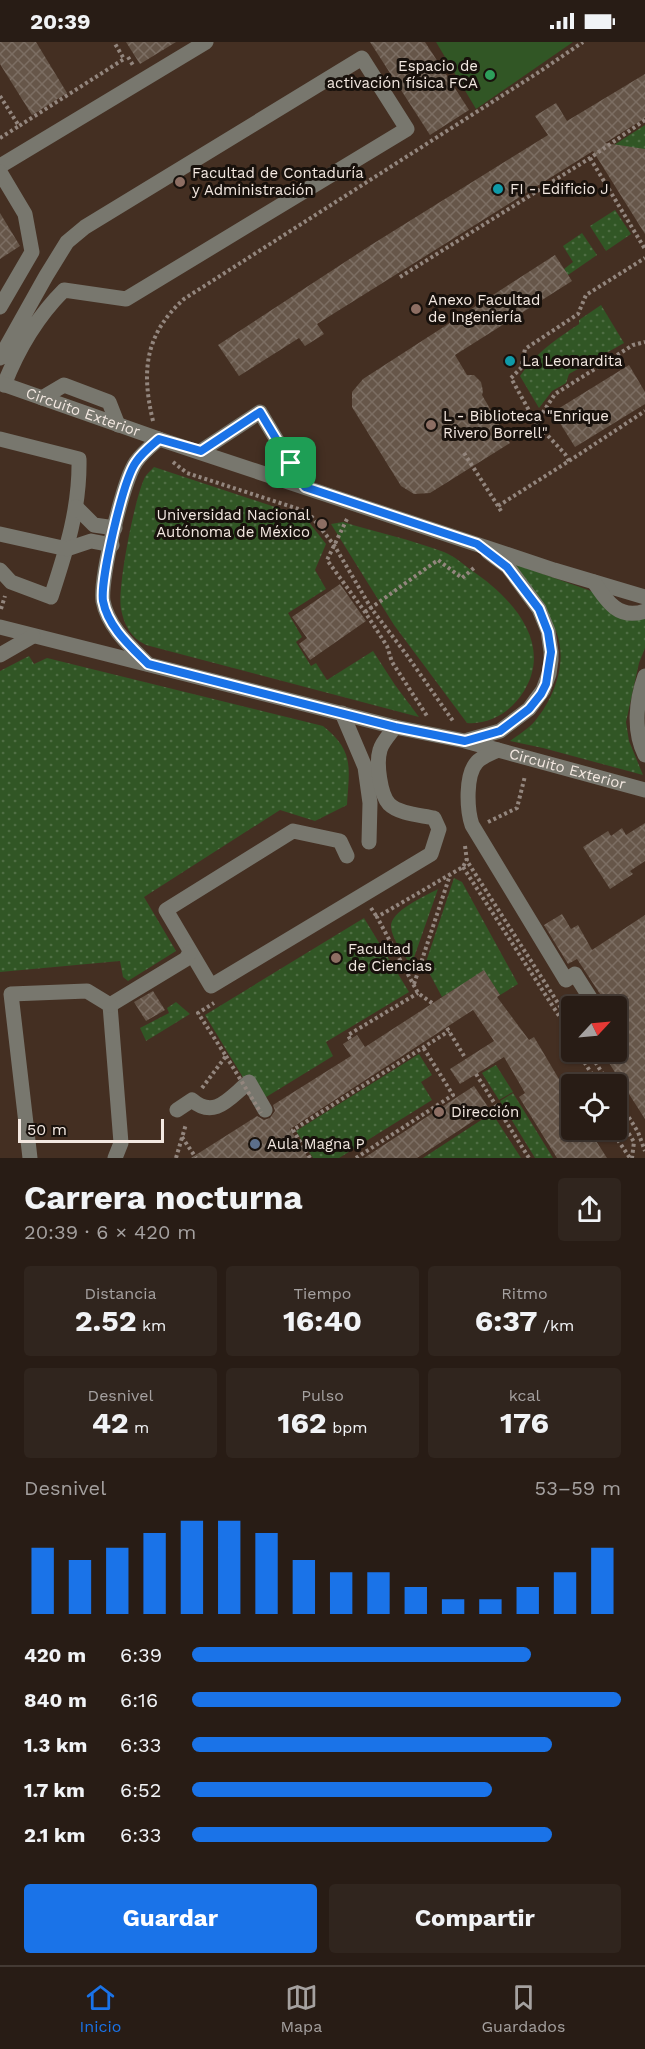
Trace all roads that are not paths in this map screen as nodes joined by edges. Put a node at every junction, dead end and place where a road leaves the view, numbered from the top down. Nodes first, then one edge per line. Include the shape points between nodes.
1 (206, 42) edge
2 (0, 166) edge
3 (0, 172) edge
4 (0, 307) edge
5 (0, 358) edge
6 (2, 384) edge
7 (0, 438) edge
8 (159, 439) junction
9 (201, 451) junction
10 (305, 487) junction
11 (76, 507) junction
12 (115, 528) junction
13 (0, 534) edge
14 (477, 544) junction
15 (112, 545) junction
16 (67, 549) junction
17 (0, 570) edge
18 (594, 582) junction
19 (645, 597) edge
20 (645, 611) edge
21 (0, 627) edge
22 (33, 636) junction
23 (0, 655) edge
24 (148, 664) junction
25 (645, 676) edge
26 (342, 713) junction
27 (395, 727) junction
28 (465, 741) junction
29 (498, 750) junction
30 (645, 755) edge
31 (645, 790) edge
32 (369, 842) dead end
33 (346, 856) dead end
34 (190, 952) junction
35 (589, 996) edge
36 (110, 1005) junction
37 (177, 1110) dead end
38 (263, 1112) road end
39 (30, 1158) edge
40 (115, 1158) edge

1 - 2 street
3 - 4 street via 25,214 32,252
5 - 6 street via 67,242 85,227 362,58 406,129 126,299 64,290 40,316
6 - 8 street, Circuito Exterior
7 - 11 street via 79,459
8 - 9 street, Circuito Exterior
8 - 12 street via 135,463
9 - 10 street, Circuito Exterior
9 - 10 street via 260,412
10 - 14 street, Circuito Exterior
11 - 12 street via 94,525
11 - 16 street
12 - 15 street
13 - 16 street
14 - 18 street, Circuito Exterior
14 - 28 street via 507,567 539,609 551,652 546,684 529,709 500,731
15 - 16 street via 91,541
15 - 24 street via 103,600 122,638
16 - 17 street via 51,597 11,582
18 - 19 street, Circuito Exterior
18 - 20 street via 618,610 634,615
21 - 22 street, Circuito Exterior
22 - 23 street
22 - 24 street, Circuito Exterior
24 - 26 street, Circuito Exterior
25 - 30 street via 637,708 637,729
26 - 27 street, Circuito Exterior
26 - 32 street via 365,767 370,803
27 - 28 street, Circuito Exterior
27 - 34 street via 380,749 381,788 389,804 434,818 439,829 431,854 212,986
28 - 29 street, Circuito Exterior
29 - 31 street, Circuito Exterior
29 - 35 street via 476,763 472,774 468,802 472,825 566,980 575,975
33 - 34 street via 340,841 293,831 166,910
34 - 36 street via 186,959
36 - 39 street via 87,991 11,994
36 - 40 street via 121,1143
37 - 38 street via 192,1100 208,1109 217,1106 249,1082

